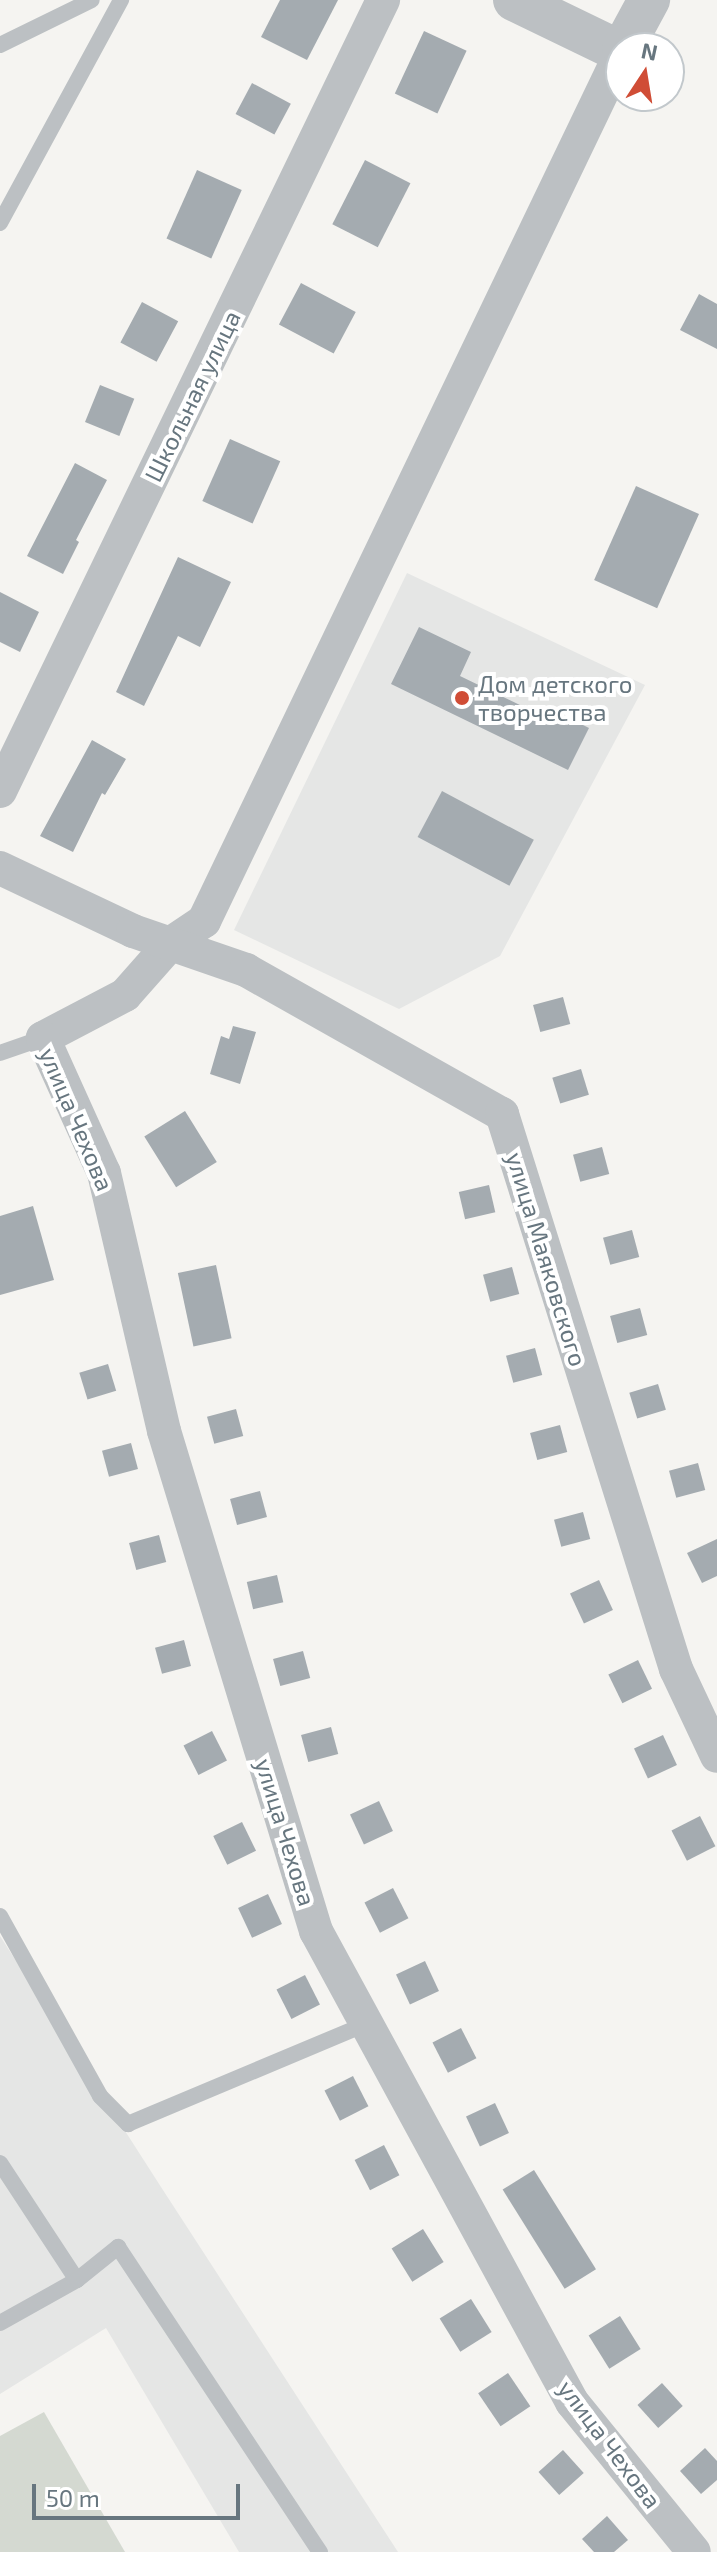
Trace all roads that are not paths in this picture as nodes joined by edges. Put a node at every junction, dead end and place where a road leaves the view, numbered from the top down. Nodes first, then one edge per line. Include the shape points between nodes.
1 (92, 0) edge
2 (121, 0) edge
3 (383, 0) edge
4 (514, 0) edge
5 (649, 0) edge
6 (632, 32) edge
7 (605, 43) edge
8 (0, 45) edge
9 (605, 86) edge
10 (0, 223) edge
11 (0, 791) edge
12 (0, 868) edge
13 (171, 943) junction
14 (43, 1038) junction
15 (0, 1053) edge
16 (717, 1756) edge
17 (0, 1916) edge
18 (366, 2024) junction
19 (0, 2163) edge
20 (77, 2280) junction
21 (0, 2323) edge
22 (320, 2552) edge
23 (694, 2552) edge

1 - 8 lane
2 - 10 lane
3 - 11 street, Школьная улица
4 - 7 street
5 - 6 street
9 - 13 street via 204,921
12 - 13 street, улица Маяковского via 133,931
13 - 14 street via 125,995
13 - 16 street, улица Маяковского via 246,970 502,1114 676,1669
14 - 15 lane
14 - 18 street, улица Чехова via 104,1173 164,1431 316,1931
17 - 18 lane via 100,2096 128,2124
18 - 23 street, улица Чехова via 572,2402
19 - 20 lane
20 - 21 lane
20 - 22 lane via 118,2247

